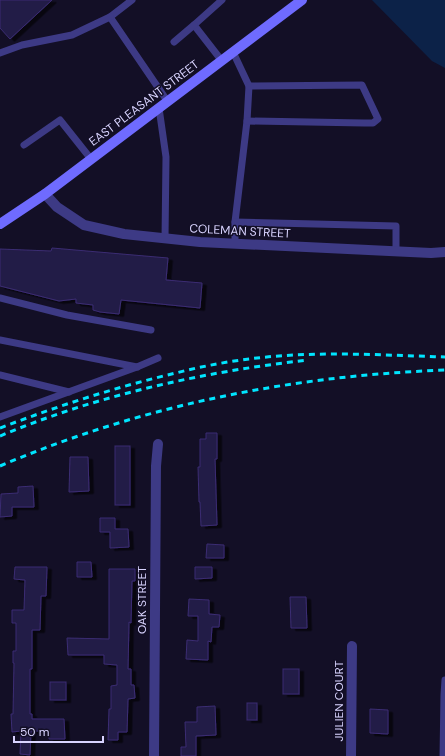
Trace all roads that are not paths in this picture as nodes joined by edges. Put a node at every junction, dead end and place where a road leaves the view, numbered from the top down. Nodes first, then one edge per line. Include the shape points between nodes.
1 (132, 0) edge
2 (222, 0) edge
3 (302, 0) edge
4 (110, 17) junction
5 (194, 25) junction
6 (174, 42) dead end
7 (233, 52) junction
8 (0, 53) edge
9 (222, 61) junction
10 (249, 86) junction
11 (164, 105) junction
12 (247, 121) junction
13 (24, 145) dead end
14 (91, 159) junction
15 (45, 194) junction
16 (235, 222) junction
17 (0, 224) edge
18 (165, 239) junction
19 (235, 244) junction
20 (396, 252) junction
21 (445, 252) edge
22 (0, 298) edge
23 (151, 330) dead end
24 (0, 340) edge
25 (158, 358) dead end
26 (137, 367) junction
27 (0, 375) edge
28 (69, 392) junction
29 (0, 410) edge
30 (12, 413) junction
31 (0, 417) edge
32 (158, 444) dead end
33 (352, 646) dead end
34 (445, 680) edge
35 (444, 739) edge
36 (154, 756) edge
37 (352, 756) edge
38 (443, 756) edge

1 - 4 lane
2 - 5 lane
3 - 7 main road, EAST PLEASANT STREET
4 - 8 lane via 72,35 22,45
4 - 11 lane
5 - 6 lane
5 - 9 lane
7 - 9 main road, EAST PLEASANT STREET
7 - 10 lane
9 - 11 main road, EAST PLEASANT STREET
10 - 12 lane
10 - 12 lane via 362,85 378,119 373,123
11 - 14 main road, EAST PLEASANT STREET
11 - 18 lane
12 - 16 lane
13 - 14 lane via 60,120
14 - 15 main road, EAST PLEASANT STREET
15 - 17 main road, EAST PLEASANT STREET
15 - 18 street, COLEMAN STREET via 57,207 84,225 124,234
16 - 19 lane
16 - 20 lane via 396,226
18 - 19 street, COLEMAN STREET
19 - 20 street, COLEMAN STREET
20 - 21 street, COLEMAN STREET
22 - 23 lane via 67,315
24 - 26 lane
25 - 26 lane
26 - 28 lane
27 - 28 lane
28 - 30 lane
29 - 30 lane
30 - 31 lane
32 - 36 street, OAK STREET
33 - 37 street, JULIEN COURT
34 - 35 lane
35 - 38 lane

